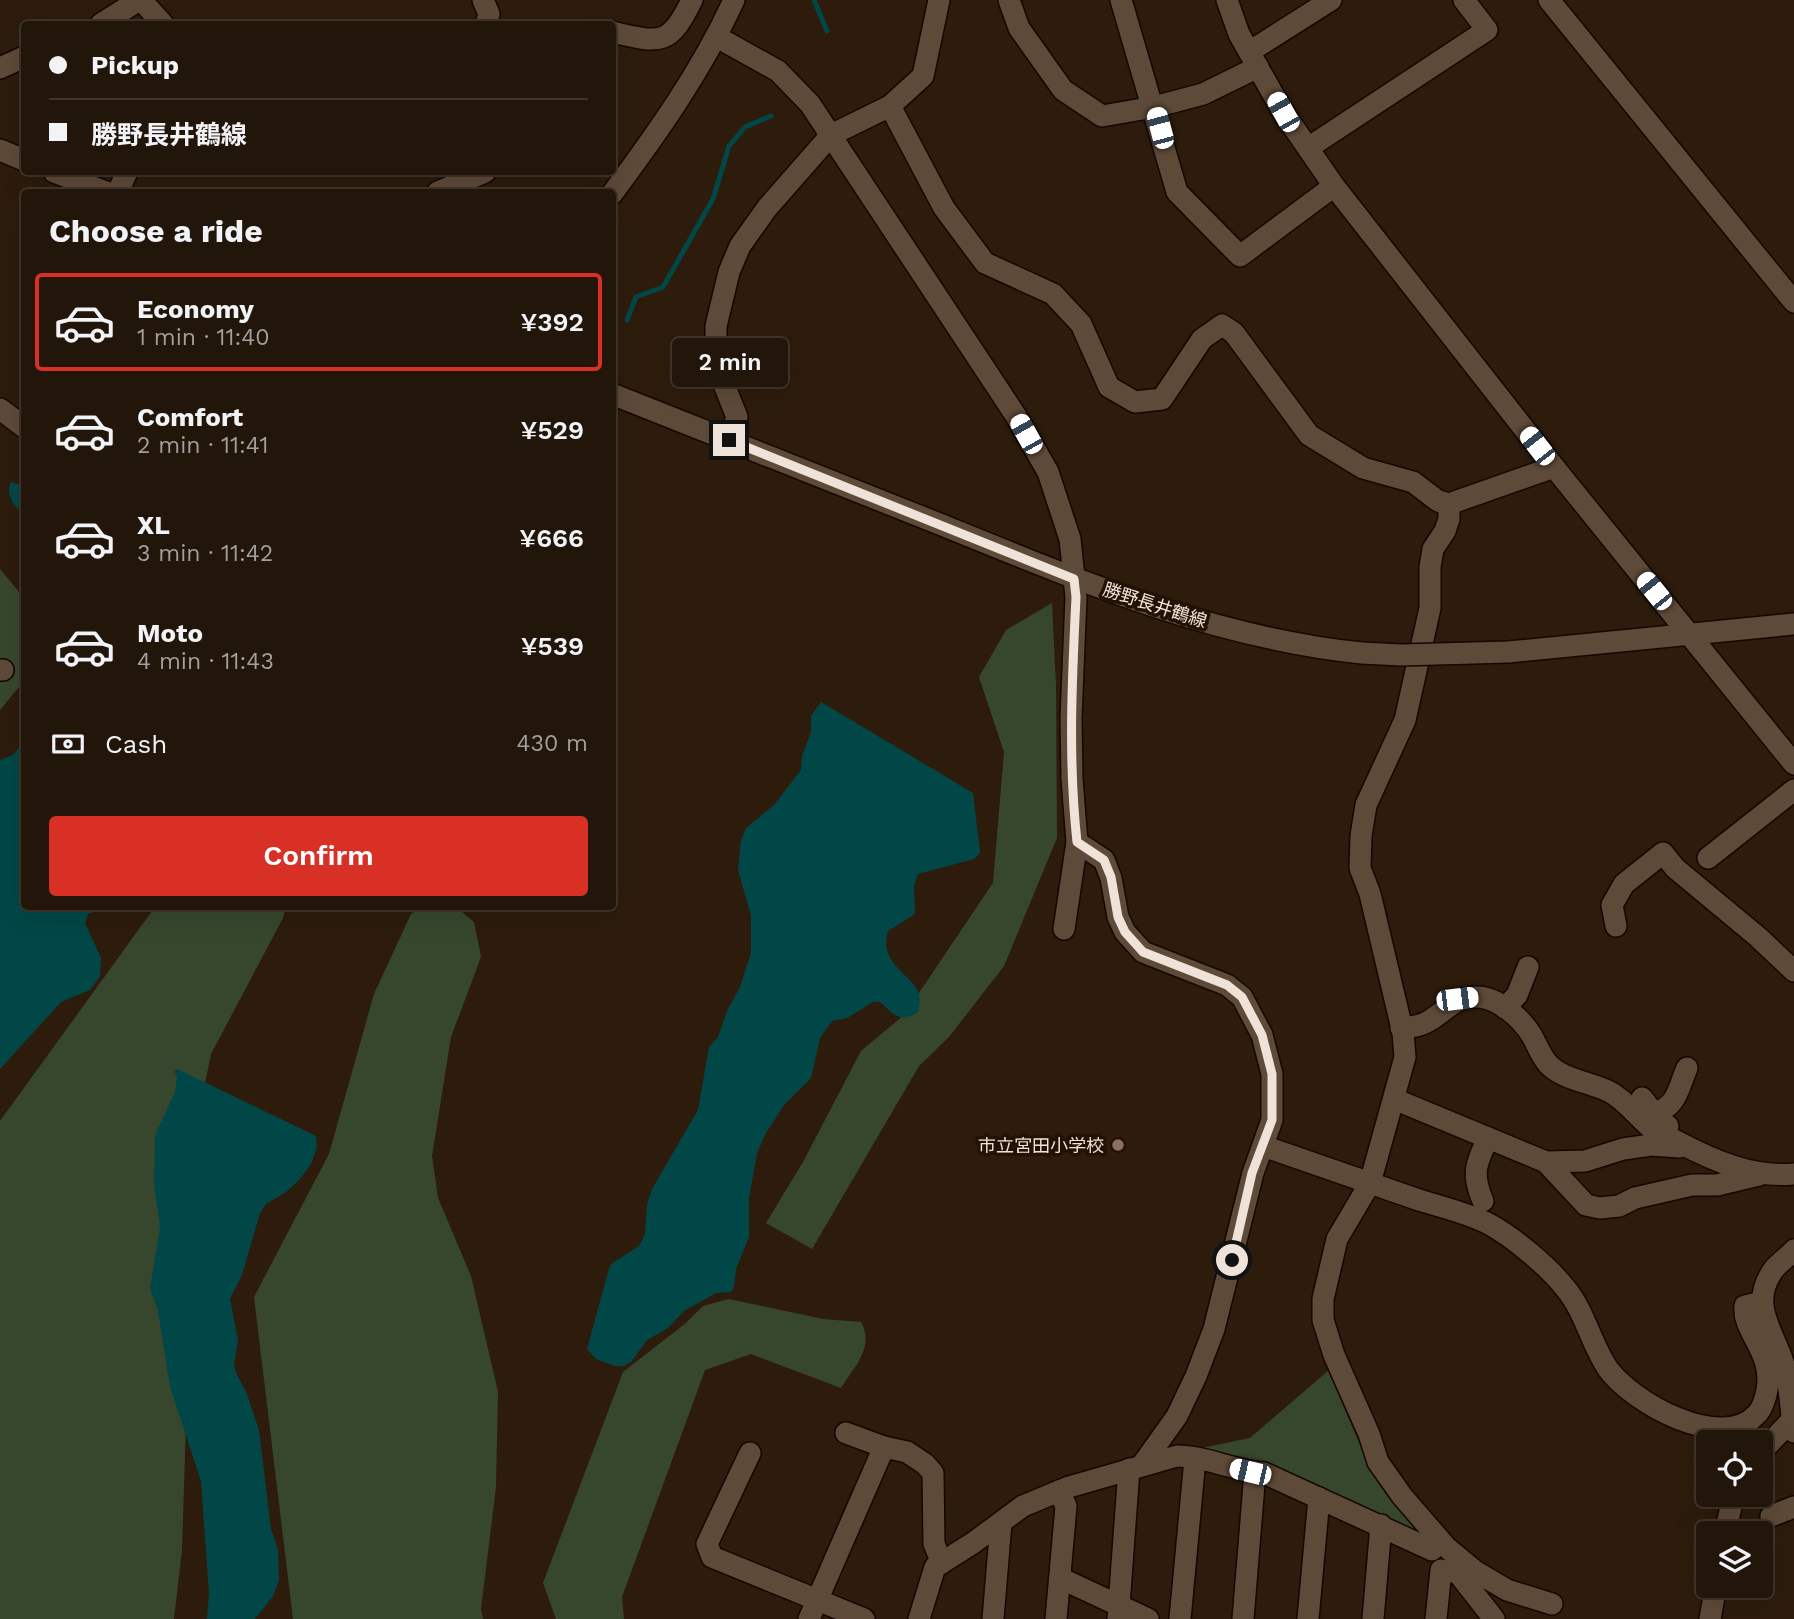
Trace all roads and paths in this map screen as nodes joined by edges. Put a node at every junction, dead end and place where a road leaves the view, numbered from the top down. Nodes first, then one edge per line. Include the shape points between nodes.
1 (140, 0) edge
2 (483, 0) edge
3 (677, 0) edge
4 (692, 0) edge
5 (734, 0) edge
6 (939, 0) edge
7 (1009, 0) edge
8 (1121, 0) edge
9 (1227, 0) edge
10 (1331, 0) edge
11 (1464, 0) edge
12 (1549, 0) edge
13 (106, 21) edge
14 (160, 21) edge
15 (487, 21) edge
16 (616, 33) edge
17 (671, 34) junction
18 (717, 37) junction
19 (21, 58) edge
20 (1253, 59) junction
21 (0, 68) edge
22 (890, 106) junction
23 (1154, 107) junction
24 (831, 135) junction
25 (1308, 148) junction
26 (0, 150) edge
27 (21, 159) edge
28 (62, 175) edge
29 (478, 175) edge
30 (1334, 186) junction
31 (98, 189) edge
32 (445, 189) edge
33 (616, 189) edge
34 (1794, 302) edge
35 (616, 396) edge
36 (0, 409) edge
37 (21, 425) edge
38 (729, 440) junction
39 (1554, 467) junction
40 (1449, 504) junction
41 (1074, 579) junction
42 (1794, 624) edge
43 (1688, 633) junction
44 (1793, 762) edge
45 (1794, 790) edge
46 (1077, 842) junction
47 (1707, 859) dead end
48 (1616, 926) dead end
49 (1064, 929) dead end
50 (1528, 967) dead end
51 (1794, 971) edge
52 (1504, 1008) junction
53 (1401, 1028) junction
54 (1686, 1068) dead end
55 (1394, 1099) junction
56 (1488, 1138) junction
57 (1263, 1146) junction
58 (1688, 1148) junction
59 (1546, 1162) junction
60 (1765, 1174) junction
61 (1794, 1174) edge
62 (1370, 1183) junction
63 (1483, 1201) dead end
64 (1794, 1250) edge
65 (1762, 1302) junction
66 (1793, 1426) edge
67 (846, 1433) dead end
68 (1773, 1442) edge
69 (884, 1447) junction
70 (750, 1453) dead end
71 (1195, 1460) junction
72 (1136, 1467) junction
73 (1255, 1472) junction
74 (1059, 1491) junction
75 (1319, 1498) junction
76 (1794, 1507) edge
77 (1771, 1516) dead end
78 (1001, 1523) junction
79 (1381, 1525) junction
80 (1432, 1550) dead end
81 (942, 1563) junction
82 (1060, 1578) junction
83 (1714, 1598) edge
84 (819, 1599) junction
85 (1552, 1604) dead end
86 (1119, 1612) edge
87 (808, 1619) edge
88 (864, 1619) edge
89 (919, 1619) edge
90 (993, 1619) edge
91 (1056, 1619) edge
92 (1148, 1619) edge
93 (1180, 1619) edge
94 (1243, 1619) edge
95 (1308, 1619) edge
96 (1373, 1619) edge
97 (1436, 1619) edge
98 (1494, 1619) edge
99 (1710, 1619) edge

1 - 13 street
1 - 14 street
2 - 15 street
3 - 17 street
4 - 17 street
5 - 18 street
6 - 22 street via 923,76
7 - 23 street via 1019,28 1063,90 1102,116
8 - 23 street
9 - 20 street
10 - 20 street
11 - 25 street via 1487,30
12 - 34 street
16 - 17 street via 658,40
18 - 24 street via 778,71 810,104
18 - 33 street
19 - 21 street
20 - 23 street via 1203,94
20 - 25 street
22 - 24 street
22 - 40 street via 944,208 985,263 1053,294 1081,324 1110,387 1136,402 1162,399 1202,340 1222,325 1234,333 1309,435 1363,468 1413,482
23 - 30 street via 1177,192 1240,256
24 - 38 street via 767,208 740,246 729,272 716,326 716,352 737,417
24 - 41 street via 1048,472 1070,539
25 - 30 street
26 - 27 street
28 - 31 street
29 - 32 street
30 - 39 street
35 - 38 street, 勝野長井鶴線
36 - 37 street
38 - 41 street, 勝野長井鶴線
39 - 40 street
39 - 43 street
40 - 53 street via 1445,531 1433,549 1430,608 1405,720 1366,805 1361,836 1360,869
41 - 43 street, 勝野長井鶴線, bridge via 1223,627 1362,653 1508,652
41 - 46 street via 1071,767
42 - 43 street, 勝野長井鶴線
43 - 44 street
45 - 47 street
46 - 49 street
46 - 57 street via 1104,860 1118,917 1143,952 1227,985 1242,997 1262,1035 1272,1074 1272,1120
48 - 51 street via 1612,905 1624,884 1663,853
50 - 52 street via 1517,996
52 - 53 street via 1478,996 1457,999 1433,1019
52 - 58 street via 1530,1032 1547,1063 1559,1073 1614,1094 1652,1129
53 - 55 street via 1405,1057
54 - 58 street via 1667,1110 1648,1105
55 - 56 street
55 - 62 street
56 - 59 street
56 - 63 street via 1477,1162 1475,1182
57 - 62 street
57 - 72 street via 1196,1376 1177,1416
58 - 59 street via 1651,1145 1585,1161
58 - 60 street
59 - 60 street via 1586,1205 1600,1208 1692,1185 1717,1185
60 - 61 street
62 - 65 street via 1489,1224 1538,1260 1567,1290 1609,1370 1631,1391 1685,1422 1707,1429 1742,1423 1757,1414 1766,1396 1770,1377 1765,1355 1744,1315 1745,1306
62 - 85 street via 1337,1239 1323,1320 1378,1462 1446,1547 1475,1571 1507,1590
64 - 65 street via 1774,1269
65 - 66 street via 1791,1390
66 - 68 street
67 - 69 street
69 - 81 street via 907,1452 933,1473 934,1544
69 - 84 street
70 - 84 street via 707,1544 712,1558
71 - 72 street via 1177,1457
71 - 73 street
71 - 93 street
72 - 74 street
72 - 86 street
73 - 75 street
73 - 94 street
74 - 78 street via 1023,1506
74 - 82 street via 1066,1506
75 - 79 street
75 - 95 street
76 - 77 street
78 - 81 street
78 - 90 street
79 - 80 street
79 - 96 street
81 - 89 street via 935,1567
82 - 86 street
82 - 91 street
83 - 99 street
84 - 87 street
84 - 88 street
86 - 92 street
97 - 98 street via 1441,1570 1458,1573

